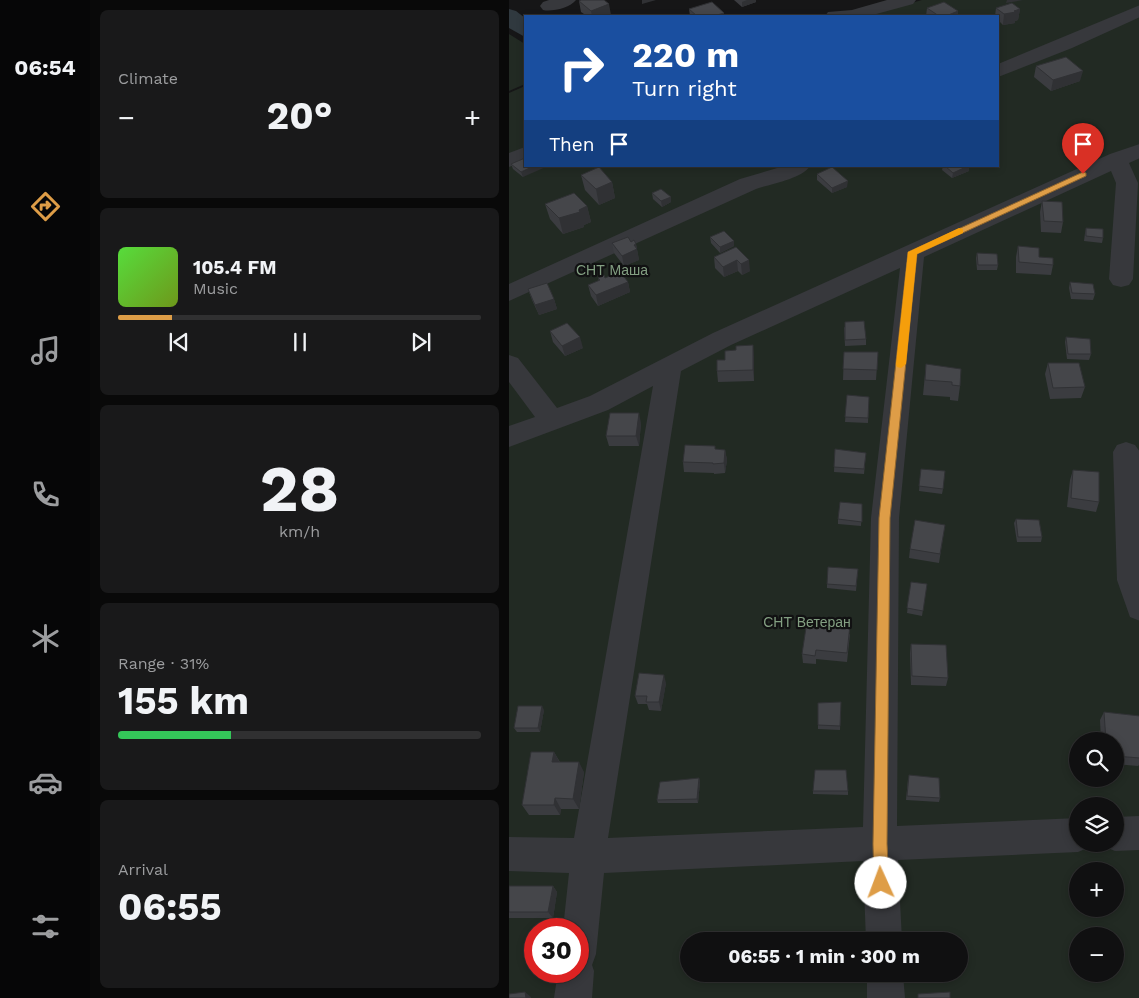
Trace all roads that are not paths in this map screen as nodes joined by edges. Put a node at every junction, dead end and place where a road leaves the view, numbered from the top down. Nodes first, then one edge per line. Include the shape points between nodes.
1 (567, 0) edge
2 (907, 0) edge
3 (549, 6) dead end
4 (1139, 10) edge
5 (853, 15) edge
6 (999, 71) edge
7 (1139, 150) edge
8 (524, 154) edge
9 (1117, 159) junction
10 (509, 161) edge
11 (798, 167) edge
12 (763, 171) edge
13 (913, 252) junction
14 (1121, 278) dead end
15 (509, 293) edge
16 (509, 364) edge
17 (669, 367) junction
18 (552, 421) junction
19 (509, 437) edge
20 (1126, 452) dead end
21 (1139, 608) edge
22 (1139, 833) edge
23 (1124, 834) edge
24 (1069, 836) edge
25 (880, 844) junction
26 (509, 854) edge
27 (588, 856) junction
28 (582, 918) edge
29 (884, 932) edge
30 (885, 982) edge
31 (575, 983) edge
32 (573, 998) edge
33 (886, 998) edge

1 - 3 street
2 - 5 street
4 - 6 street
7 - 9 street
8 - 10 street
9 - 13 street
9 - 14 street via 1127,183
11 - 12 street via 791,171
12 - 15 street via 748,184
13 - 17 street via 722,339
13 - 25 street via 885,518
16 - 18 street
17 - 18 street via 599,403
17 - 27 street
18 - 19 street
20 - 21 street via 1132,580
22 - 23 street
24 - 25 street
25 - 27 street
25 - 29 street
26 - 27 street
27 - 28 street
30 - 33 street
31 - 32 street

